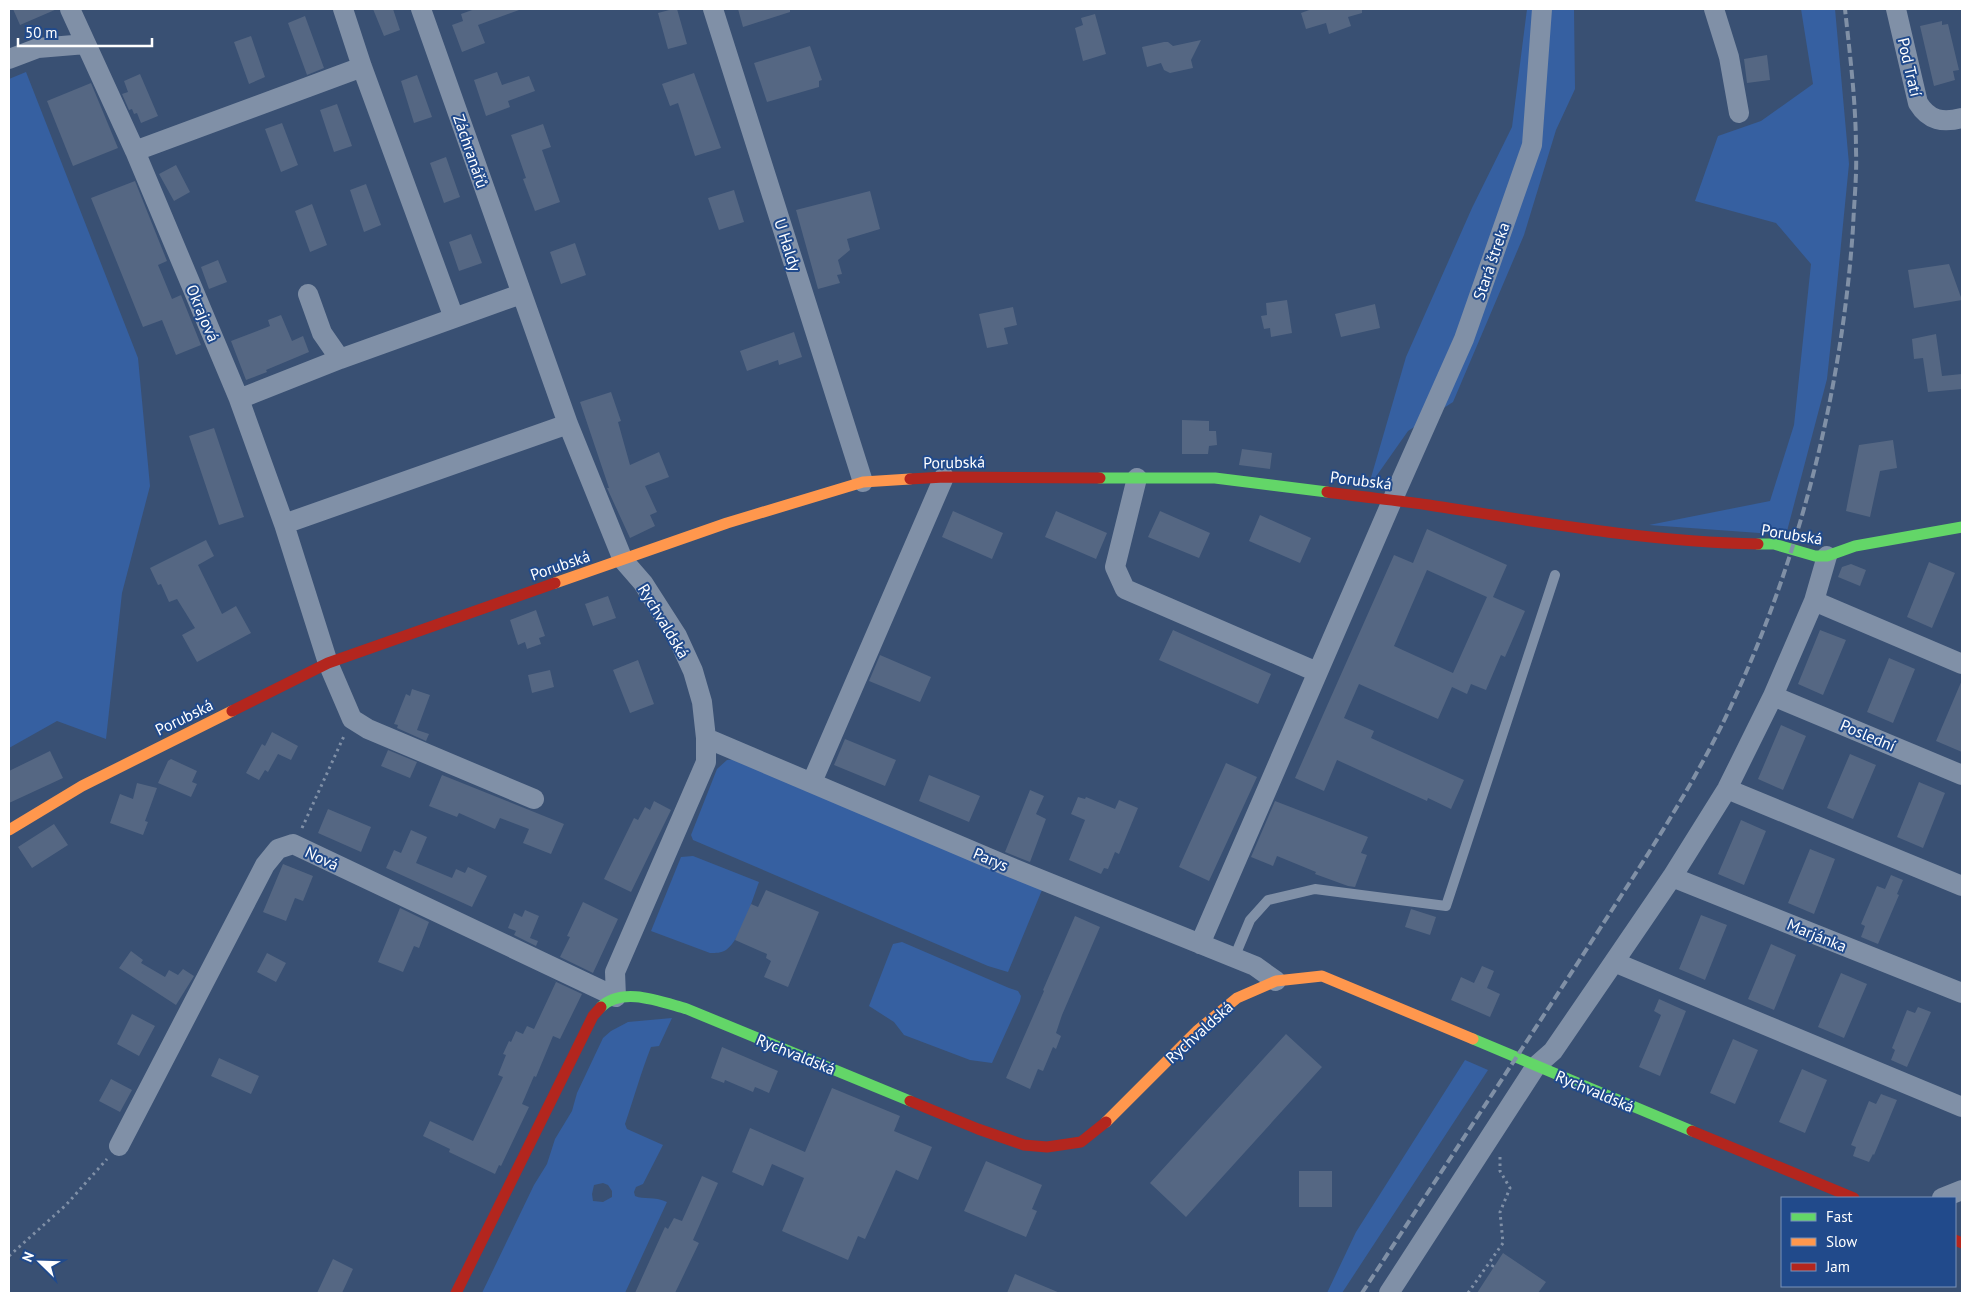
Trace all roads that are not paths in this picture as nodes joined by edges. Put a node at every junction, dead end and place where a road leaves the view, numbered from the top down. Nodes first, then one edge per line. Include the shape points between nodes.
1 (70, 9) edge
2 (343, 9) edge
3 (421, 9) edge
4 (713, 9) edge
5 (1542, 9) edge
6 (1714, 9) edge
7 (1896, 9) edge
8 (86, 44) junction
9 (9, 59) edge
10 (362, 68) junction
11 (1738, 113) dead end
12 (1962, 118) edge
13 (135, 151) junction
14 (308, 294) dead end
15 (521, 294) junction
16 (454, 318) junction
17 (340, 359) junction
18 (239, 399) junction
19 (568, 424) junction
20 (944, 477) junction
21 (1137, 478) junction
22 (862, 482) junction
23 (1392, 501) junction
24 (284, 524) junction
25 (1962, 527) edge
26 (1827, 556) junction
27 (623, 560) junction
28 (1555, 575) dead end
29 (1814, 601) junction
30 (328, 663) junction
31 (1962, 664) edge
32 (1317, 672) junction
33 (1773, 696) junction
34 (706, 738) junction
35 (1962, 775) edge
36 (812, 782) junction
37 (1727, 789) junction
38 (534, 799) dead end
39 (9, 830) edge
40 (1672, 877) junction
41 (1962, 886) edge
42 (1200, 944) junction
43 (1234, 958) junction
44 (1614, 962) junction
45 (1276, 981) junction
46 (1962, 993) edge
47 (616, 997) junction
48 (1536, 1066) junction
49 (1962, 1107) edge
50 (119, 1146) road end
51 (1962, 1190) edge
52 (1852, 1197) edge
53 (1944, 1197) edge
54 (456, 1293) edge
55 (1389, 1293) edge

1 - 8 street
2 - 10 street
3 - 15 street, Záchranářů
4 - 22 street, U Haldy
5 - 23 street, Stará štreka via 1532,145 1464,339
6 - 11 street via 1728,57
7 - 12 street, Pod Tratí via 1918,104 1924,114 1948,122
8 - 9 street via 38,48
8 - 13 street, Okrajová
10 - 13 street
10 - 16 street
13 - 18 street, Okrajová
14 - 17 street via 322,333
15 - 16 street
15 - 19 street, Záchranářů
16 - 17 street
17 - 18 street
18 - 24 street, Okrajová
19 - 24 street
19 - 27 street, Záchranářů
20 - 21 street, Porubská
20 - 22 street, Porubská
20 - 36 street
21 - 23 street, Porubská via 1215,478
21 - 32 street via 1115,567 1125,589
22 - 27 street, Porubská via 727,523
23 - 26 street, Porubská via 1573,528 1707,543 1774,544 1815,556
23 - 32 street, Stará štreka
24 - 30 street, Okrajová
25 - 26 street, Porubská via 1855,546
26 - 29 street
27 - 30 street, Porubská
27 - 34 street, Rychvaldská via 643,583 677,636 693,671 702,702
28 - 43 lane via 1446,906 1315,889 1268,900 1250,920
29 - 31 street
29 - 33 street
30 - 38 street via 352,719 368,730
30 - 39 street, Porubská via 82,786
32 - 42 street, Stará štreka
33 - 35 street, Poslední
33 - 37 street
34 - 36 street, Parys
34 - 47 street, Rychvaldská via 706,762 615,972
36 - 42 street, Parys
37 - 40 street
37 - 41 street
40 - 44 street
40 - 46 street, Marjánka
42 - 43 street, Parys
43 - 45 street, Parys via 1255,966
44 - 48 street via 1553,1051
44 - 49 street
45 - 47 street, Rychvaldská via 1237,998 1198,1030 1106,1122 1081,1142 1047,1147 1024,1145 969,1125 687,1009 643,999
45 - 48 street, Rychvaldská via 1322,976
47 - 50 street, Nová via 293,844 278,849 265,866
47 - 54 street via 593,1016
48 - 52 street, Rychvaldská
48 - 55 street
51 - 53 street

